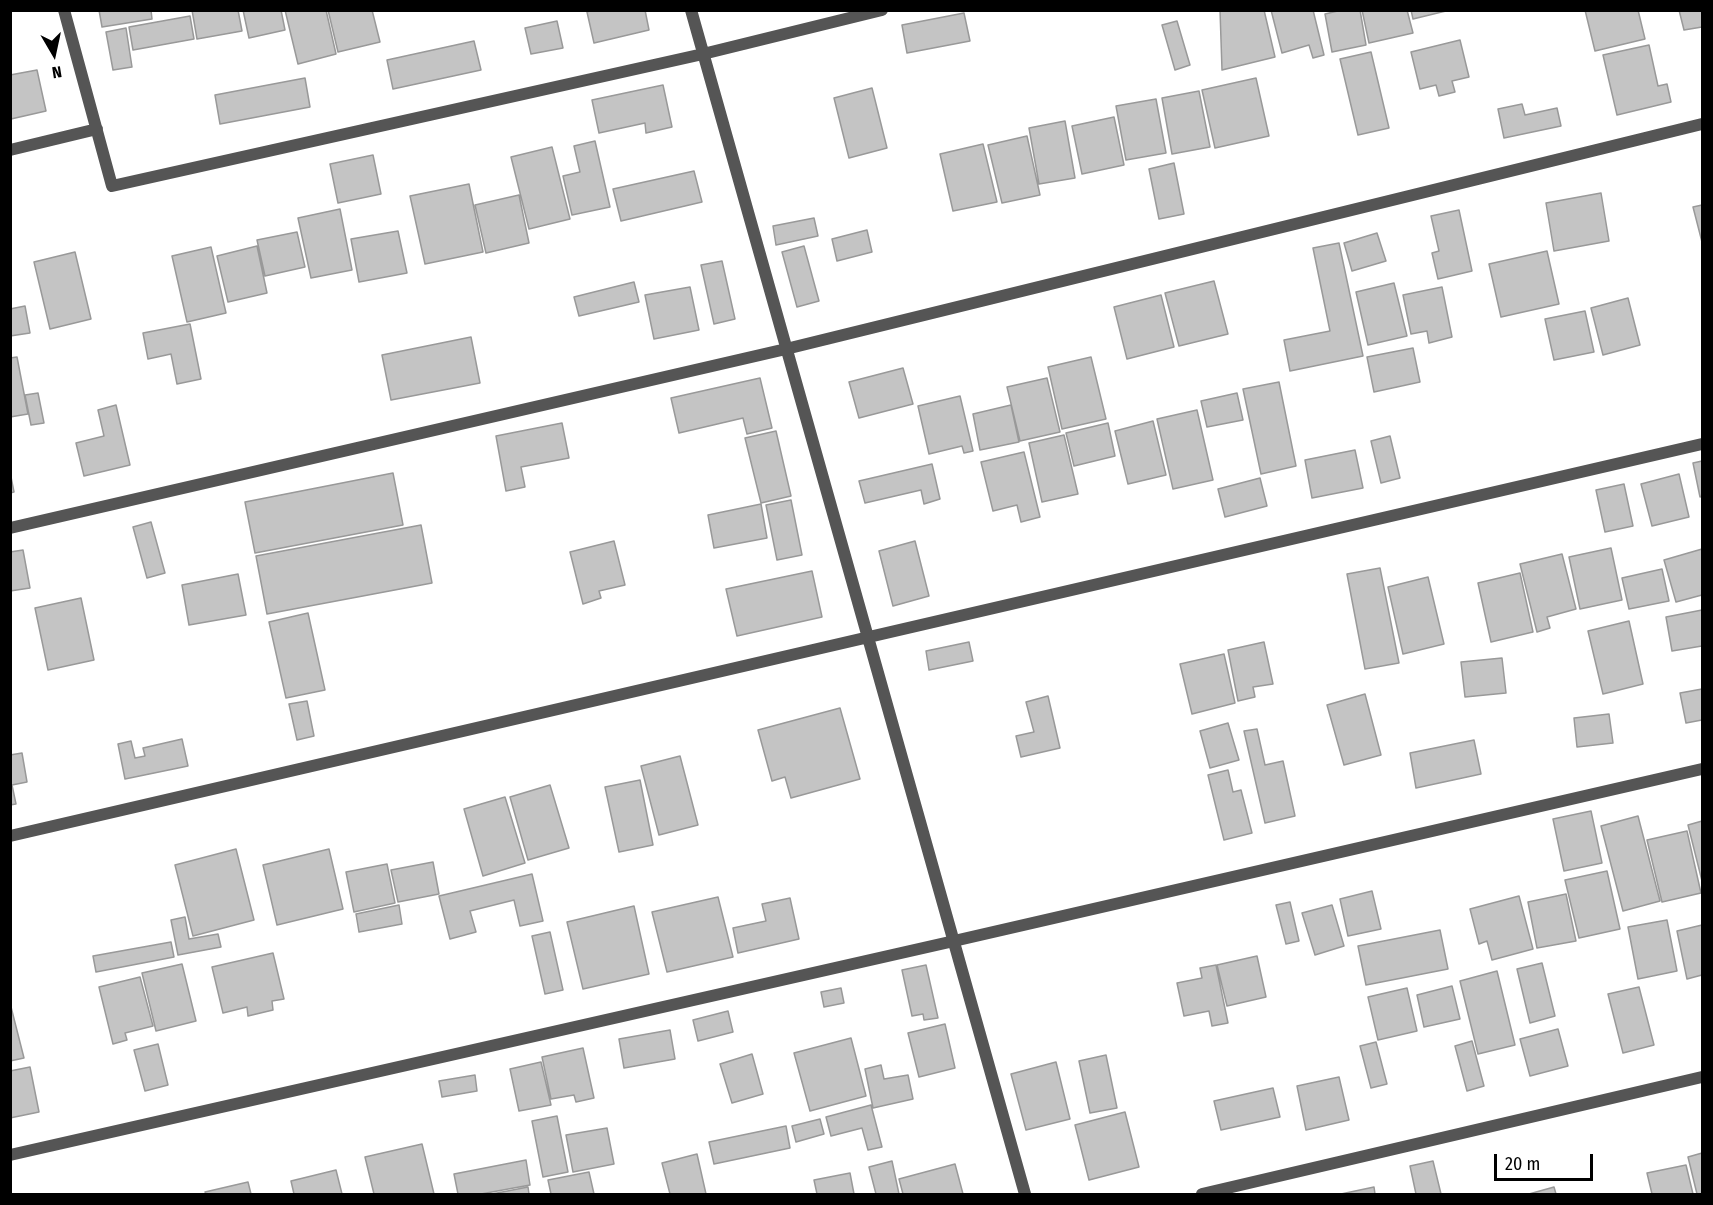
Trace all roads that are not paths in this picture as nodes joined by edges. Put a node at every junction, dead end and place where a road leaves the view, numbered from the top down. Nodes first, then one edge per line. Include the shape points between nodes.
1 (64, 10) edge
2 (691, 10) edge
3 (882, 10) edge
4 (703, 54) junction
5 (1702, 123) edge
6 (97, 129) junction
7 (10, 150) edge
8 (786, 349) junction
9 (1702, 444) edge
10 (10, 528) edge
11 (867, 637) junction
12 (1702, 770) edge
13 (10, 836) edge
14 (954, 941) junction
15 (1702, 1077) edge
16 (10, 1155) edge
17 (1025, 1194) edge
18 (1202, 1194) edge

1 - 6 street
2 - 4 street
3 - 4 street
4 - 6 street via 112,186
4 - 8 street
5 - 8 street
6 - 7 street
8 - 10 street
8 - 11 street
9 - 11 street
11 - 13 street
11 - 14 street
12 - 14 street
14 - 16 street
14 - 17 street
15 - 18 street

